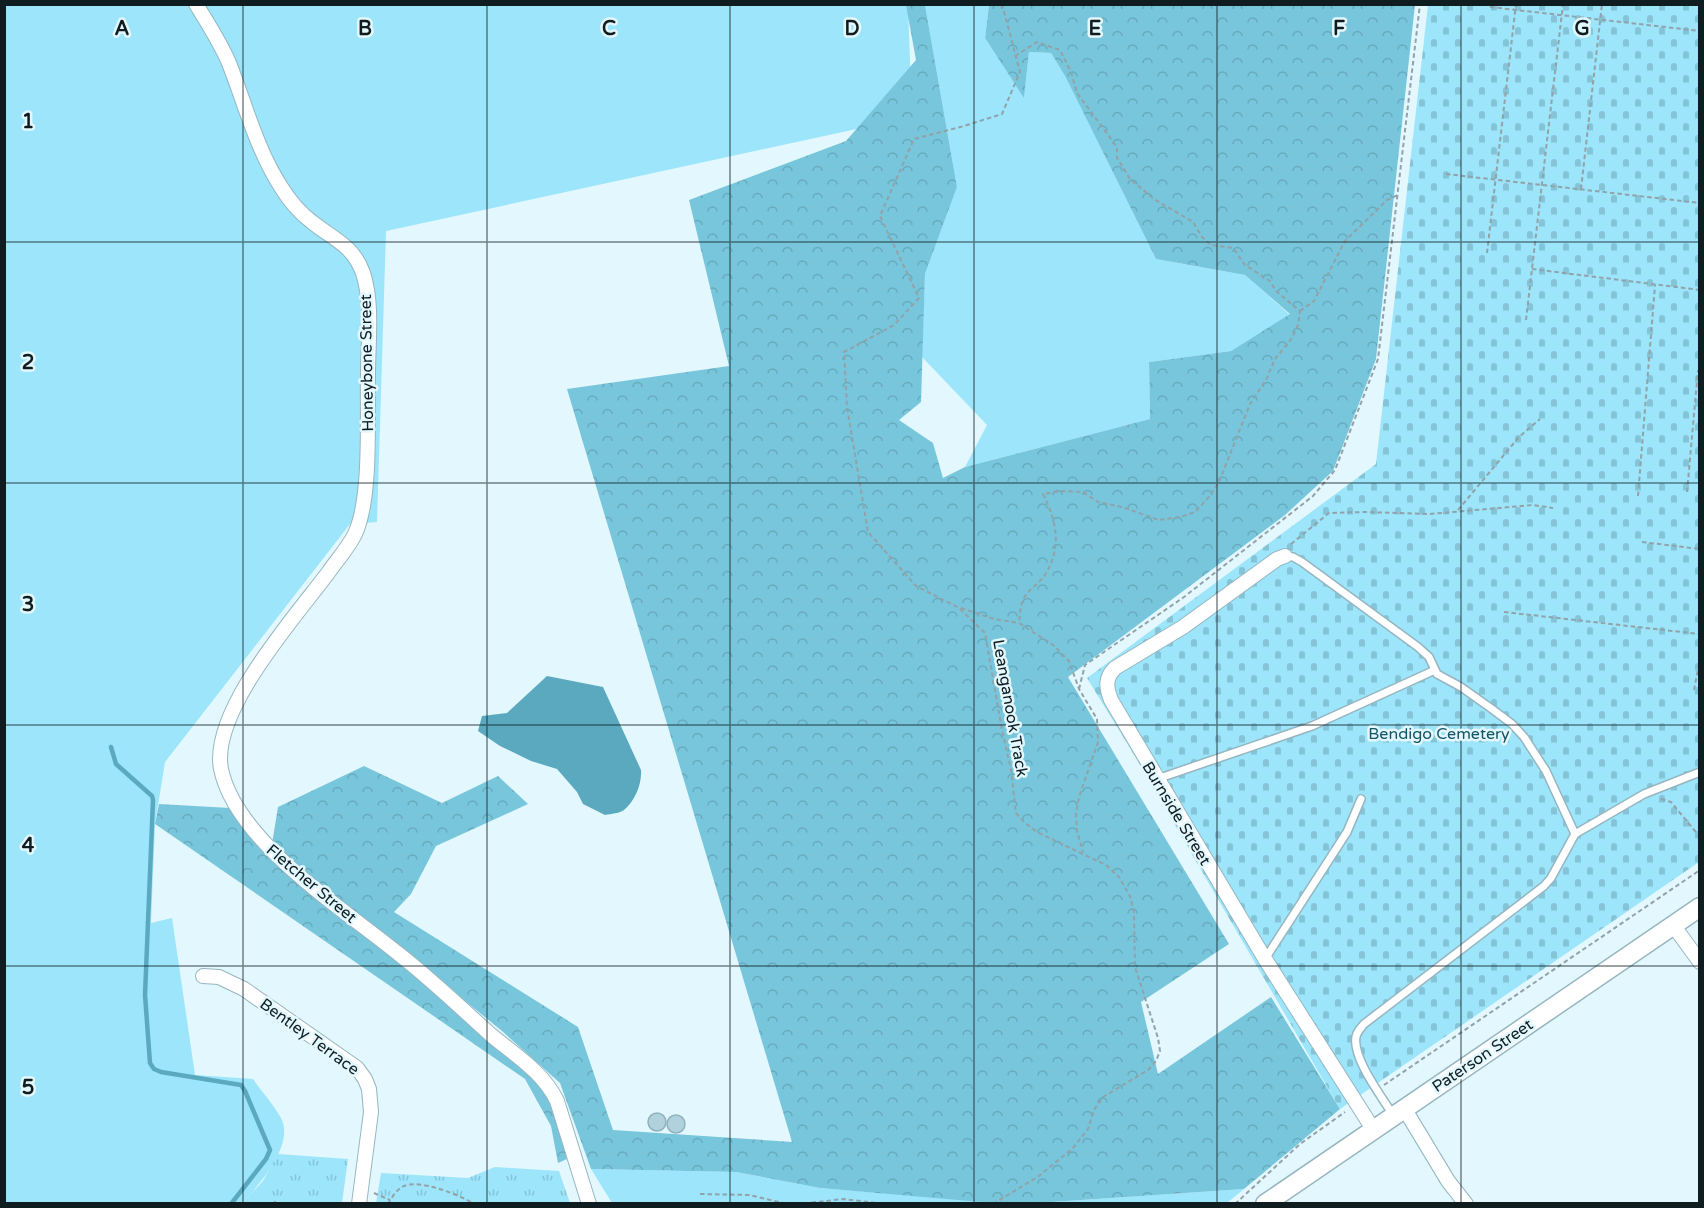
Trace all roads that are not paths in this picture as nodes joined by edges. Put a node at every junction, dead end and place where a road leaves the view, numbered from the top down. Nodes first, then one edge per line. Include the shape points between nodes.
1 (196, 4) edge
2 (359, 523) joint
3 (1285, 556) joint
4 (1435, 670) junction
5 (1700, 772) edge
6 (1157, 779) junction
7 (1361, 799) dead end
8 (1575, 834) junction
9 (1700, 907) edge
10 (1673, 926) junction
11 (1265, 960) junction
12 (1700, 962) edge
13 (203, 976) dead end
14 (1399, 1111) junction
15 (1373, 1129) junction
16 (359, 1203) edge
17 (589, 1203) edge
18 (1265, 1203) edge
19 (1466, 1203) edge

1 - 2 street, Honeybone Street via 228,60 281,187 311,222 344,243 363,273 368,316 367,446
2 - 17 street, Fletcher Street via 347,547 267,654 236,704 221,743 224,779 247,822 273,852 427,976 541,1076 557,1101
3 - 4 lane via 1302,562 1418,647
3 - 6 street, Burnside Street via 1109,674 1111,700
4 - 6 lane via 1312,726
4 - 8 lane via 1512,724 1524,737 1546,771
5 - 8 lane via 1644,794
6 - 11 street, Burnside Street
7 - 11 lane via 1347,832
8 - 14 lane via 1544,886 1372,1017 1358,1032 1358,1055 1377,1089
9 - 10 street, Paterson Street
10 - 12 street
10 - 14 street, Paterson Street
11 - 15 street, Burnside Street
13 - 16 street, Bentley Terrace via 219,977 244,989 349,1062 365,1079 371,1112
14 - 15 street, Paterson Street
14 - 19 street
15 - 18 street, Paterson Street

